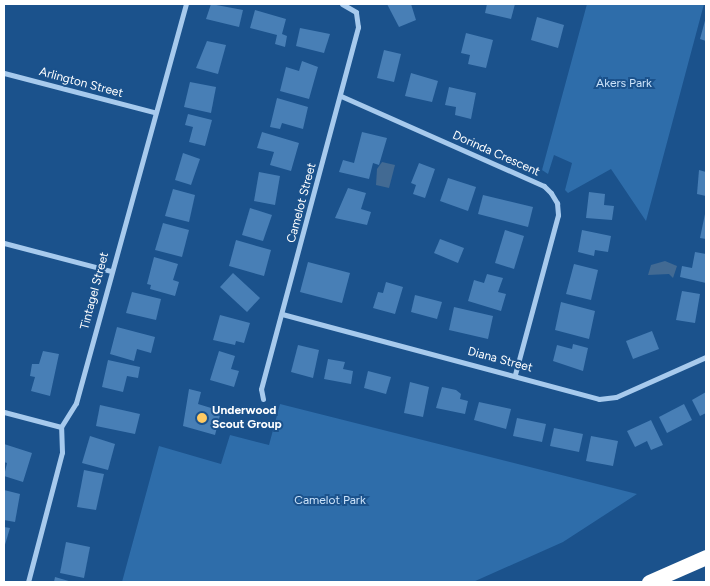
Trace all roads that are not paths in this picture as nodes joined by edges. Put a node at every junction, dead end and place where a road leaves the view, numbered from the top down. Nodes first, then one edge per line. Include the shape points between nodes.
1 (186, 4) edge
2 (342, 4) edge
3 (4, 73) edge
4 (341, 96) junction
5 (154, 112) junction
6 (4, 243) edge
7 (111, 271) junction
8 (282, 314) junction
9 (706, 357) edge
10 (515, 374) junction
11 (263, 399) dead end
12 (4, 412) edge
13 (61, 427) junction
14 (706, 557) edge
15 (28, 582) edge
16 (650, 582) edge

1 - 5 street, Tintagel Street
2 - 4 street, Camelot Street via 356,12 358,27
3 - 5 street, Arlington Street
4 - 8 street, Camelot Street
4 - 10 street, Dorinda Crescent via 544,186 551,192 557,203 558,215
5 - 7 street, Tintagel Street
6 - 7 street
7 - 13 street, Tintagel Street via 76,403
8 - 10 street, Diana Street
8 - 11 street, Camelot Street via 261,389
9 - 10 street, Diana Street via 616,397 599,398
12 - 13 street
13 - 15 street via 62,452
14 - 16 highway

